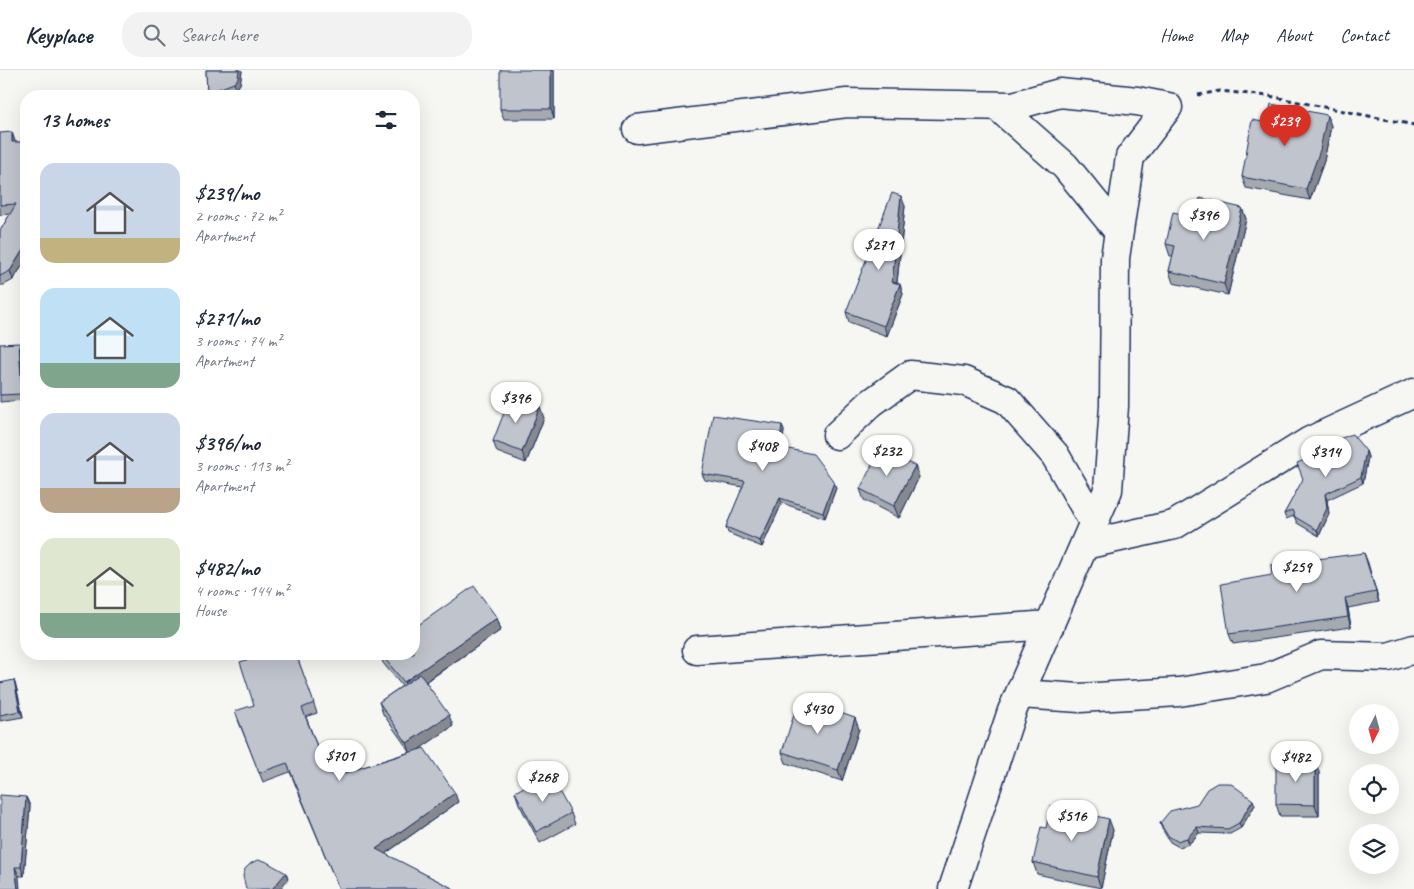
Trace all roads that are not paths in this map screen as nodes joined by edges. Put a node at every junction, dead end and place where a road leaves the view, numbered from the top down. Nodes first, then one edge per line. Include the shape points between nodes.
1 (997, 106) junction
2 (637, 129) dead end
3 (1119, 232) junction
4 (1414, 393) edge
5 (837, 435) dead end
6 (1089, 534) junction
7 (1050, 625) junction
8 (697, 650) dead end
9 (1414, 650) edge
10 (1020, 694) junction
11 (952, 889) edge

1 - 2 street via 847,103
1 - 3 street via 1065,166
1 - 3 street via 1013,106 1060,93 1168,107 1130,157
3 - 6 street via 1115,258 1114,406 1108,490
4 - 6 street via 1310,441 1174,525
5 - 6 street via 870,403 910,375 964,382 1007,400 1055,455
6 - 7 street
7 - 8 street
7 - 10 street
9 - 10 street via 1388,657 1321,655 1266,678 1179,692 1080,698
10 - 11 street

